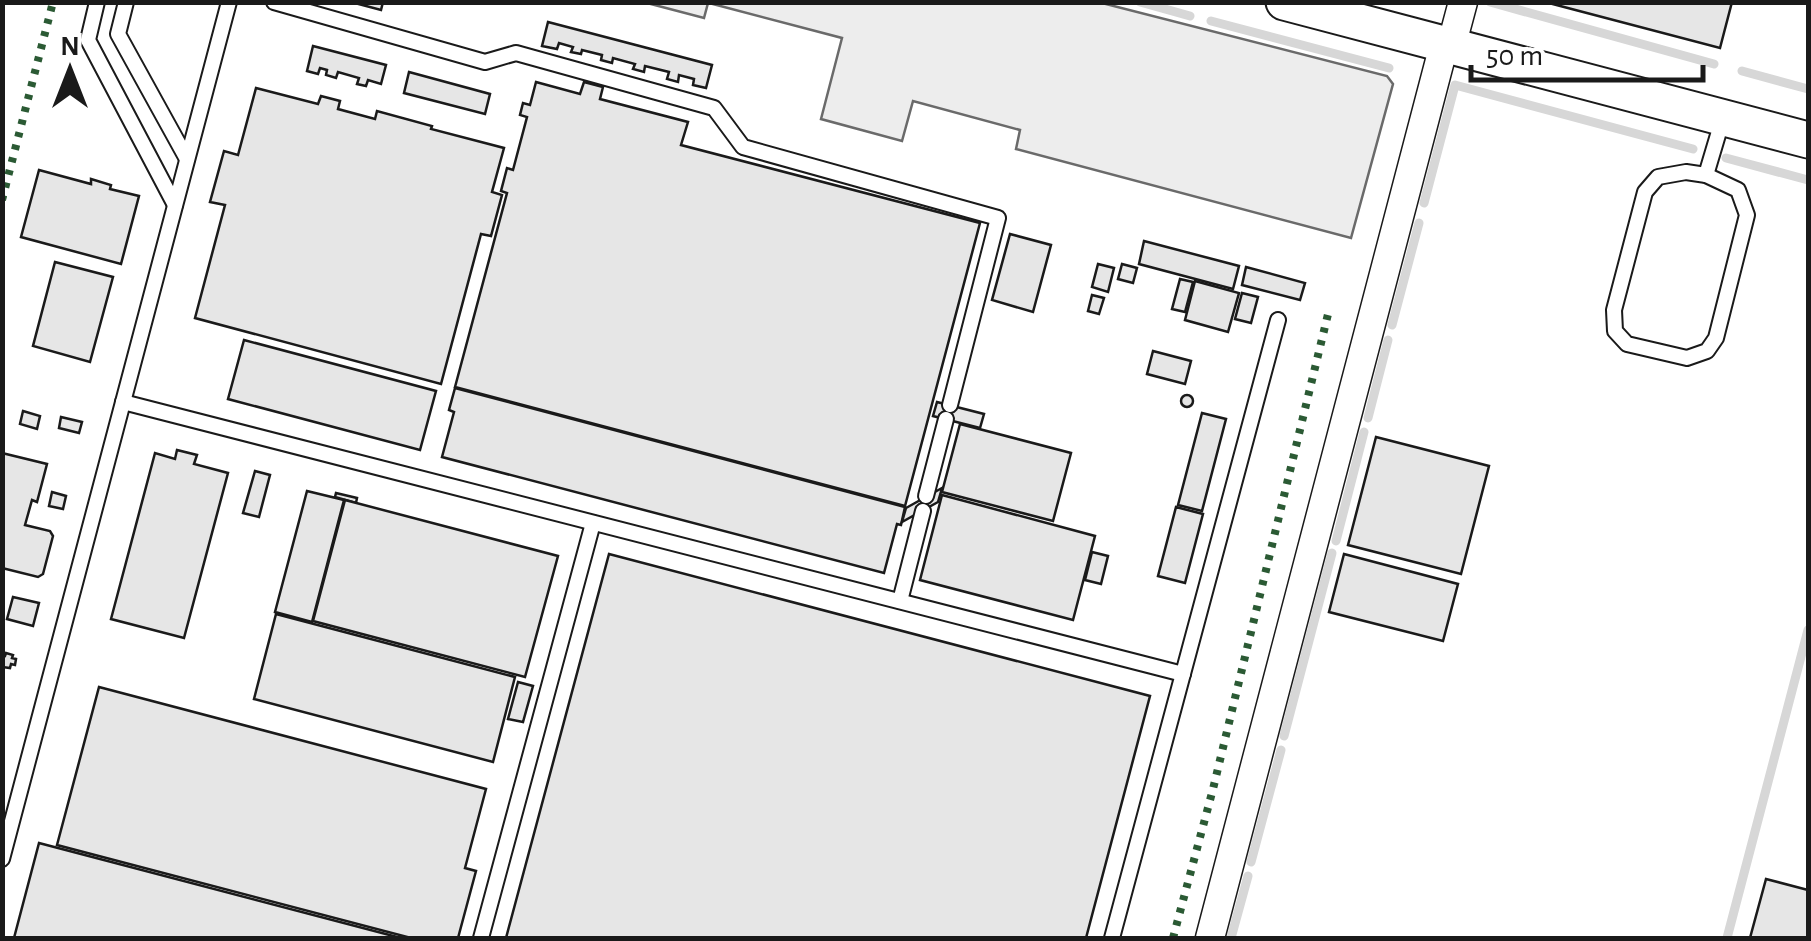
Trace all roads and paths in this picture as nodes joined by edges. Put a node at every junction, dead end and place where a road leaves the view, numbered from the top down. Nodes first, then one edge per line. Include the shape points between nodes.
1 (98, 2) edge
2 (126, 2) edge
3 (229, 2) edge
4 (274, 2) edge
5 (1284, 2) edge
6 (1463, 2) edge
7 (1448, 46) junction
8 (1723, 118) junction
9 (1808, 140) edge
10 (187, 159) junction
11 (1706, 175) junction
12 (175, 205) junction
13 (1278, 320) dead end
14 (123, 402) junction
15 (592, 523) junction
16 (900, 601) junction
17 (1183, 674) junction
18 (2, 859) edge
19 (481, 938) edge
20 (1112, 938) edge
21 (1210, 938) edge

1 - 12 lane via 88,40
2 - 10 lane via 118,34
3 - 10 lane
4 - 16 lane via 485,62 516,53 714,108 743,147 998,218
5 - 7 street
6 - 7 street
7 - 8 street
7 - 21 street via 1394,228
8 - 9 street
8 - 11 lane
10 - 12 lane
11 - 11 lane via 1738,190 1747,214 1716,338 1687,358 1627,344 1614,332 1614,310 1645,192 1658,177
12 - 14 lane
13 - 17 lane
14 - 15 lane
14 - 18 lane
15 - 16 lane
15 - 19 lane
16 - 17 lane
17 - 20 lane

